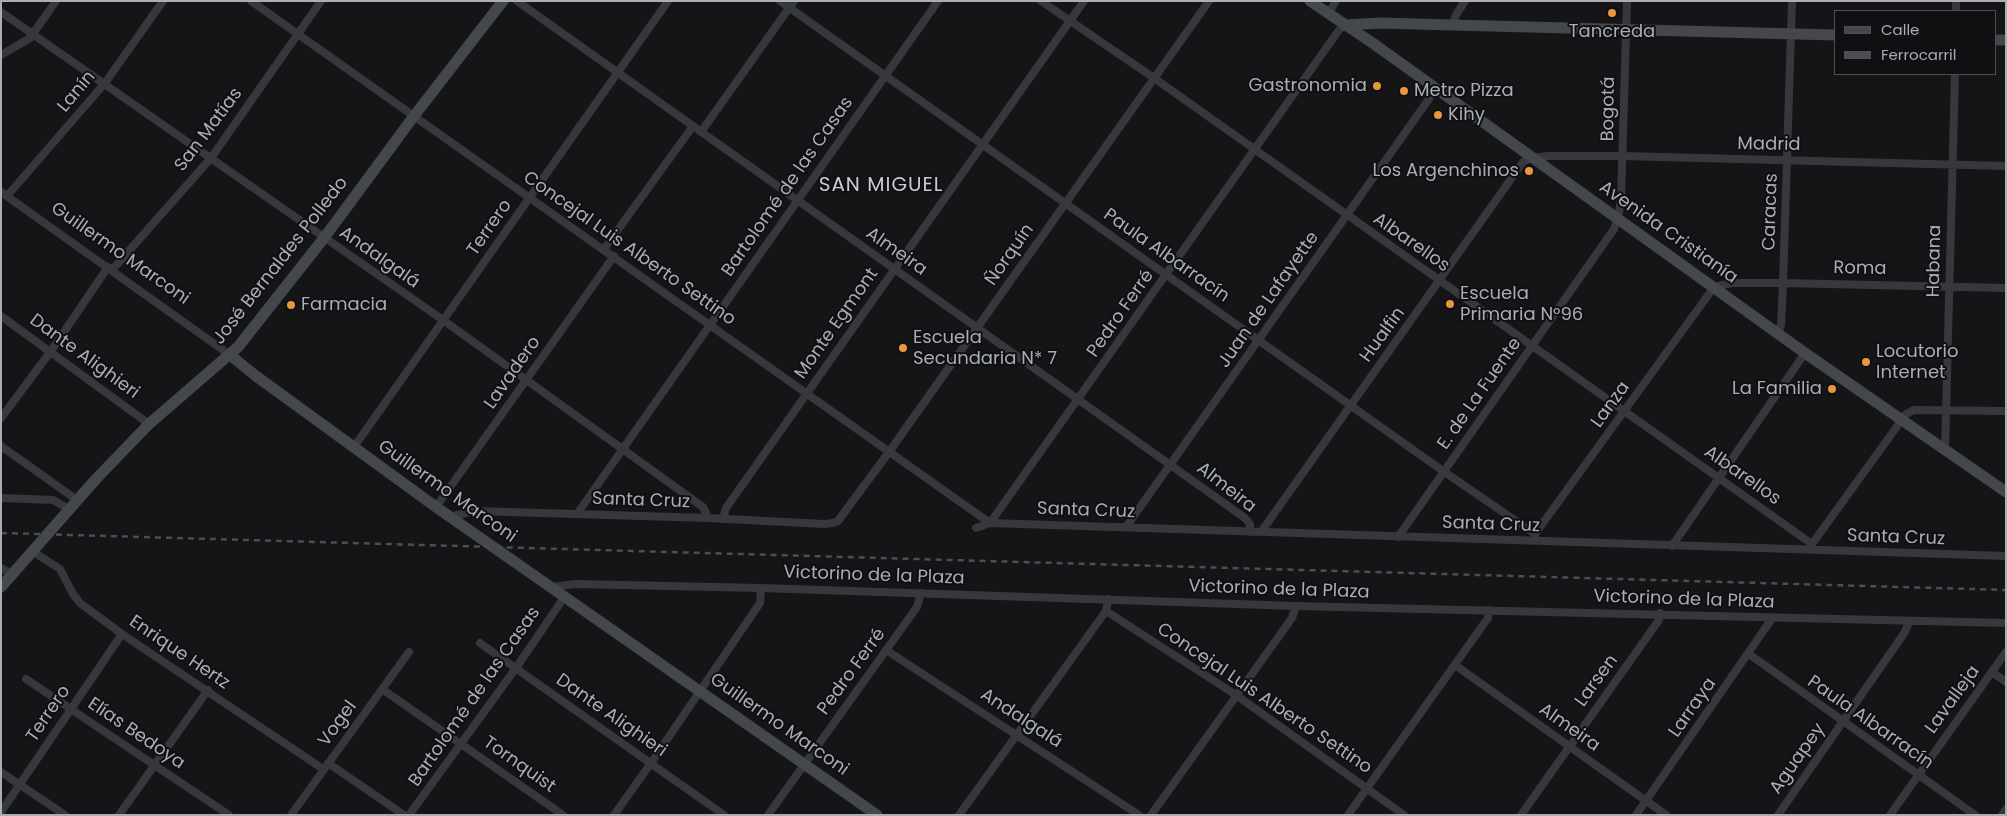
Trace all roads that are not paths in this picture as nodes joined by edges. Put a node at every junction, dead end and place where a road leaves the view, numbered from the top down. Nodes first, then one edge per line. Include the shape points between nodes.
1 (56, 1) edge
2 (163, 1) edge
3 (251, 1) edge
4 (321, 1) edge
5 (503, 1) edge
6 (517, 1) edge
7 (668, 1) edge
8 (780, 1) edge
9 (938, 1) edge
10 (1041, 1) edge
11 (1084, 1) edge
12 (1209, 1) edge
13 (1310, 1) edge
14 (1336, 1) edge
15 (1465, 1) edge
16 (1627, 1) edge
17 (1792, 1) edge
18 (792, 4) edge
19 (1, 12) edge
20 (1328, 14) junction
21 (1069, 21) junction
22 (1345, 25) junction
23 (1452, 25) junction
24 (1626, 30) junction
25 (33, 34) junction
26 (297, 34) junction
27 (1791, 34) junction
28 (1834, 35) edge
29 (1, 55) edge
30 (619, 73) junction
31 (1955, 75) edge
32 (885, 76) junction
33 (1154, 78) junction
34 (105, 83) junction
35 (1436, 89) junction
36 (414, 116) junction
37 (693, 126) junction
38 (701, 132) junction
39 (982, 145) junction
40 (1255, 150) junction
41 (1623, 156) junction
42 (211, 158) junction
43 (1531, 158) junction
44 (1788, 160) junction
45 (1952, 165) junction
46 (2006, 166) edge
47 (4, 194) edge
48 (529, 198) junction
49 (796, 200) junction
50 (1065, 203) junction
51 (1346, 215) junction
52 (1618, 218) junction
53 (324, 238) junction
54 (604, 250) junction
55 (614, 256) junction
56 (110, 268) junction
57 (895, 269) junction
58 (1167, 275) junction
59 (1439, 282) junction
60 (1783, 283) junction
61 (1949, 286) junction
62 (1714, 287) junction
63 (2006, 288) edge
64 (1, 316) edge
65 (443, 320) junction
66 (710, 324) junction
67 (977, 328) junction
68 (1778, 333) junction
69 (1260, 340) junction
70 (1532, 346) junction
71 (51, 351) junction
72 (1805, 352) junction
73 (230, 355) junction
74 (526, 380) junction
75 (806, 394) junction
76 (1078, 400) junction
77 (1351, 405) junction
78 (1625, 410) junction
79 (1947, 410) junction
80 (2006, 411) edge
81 (1, 418) edge
82 (1900, 419) junction
83 (149, 424) junction
84 (1, 446) edge
85 (354, 447) junction
86 (621, 449) junction
87 (1945, 450) junction
88 (889, 452) junction
89 (1171, 465) junction
90 (1443, 471) junction
91 (1718, 478) junction
92 (2006, 492) edge
93 (1, 498) edge
94 (77, 500) junction
95 (436, 507) junction
96 (69, 509) junction
97 (577, 514) junction
98 (449, 516) junction
99 (708, 518) junction
100 (723, 519) junction
101 (990, 523) junction
102 (833, 524) joint
103 (1126, 527) junction
104 (976, 528) dead end
105 (1250, 532) junction
106 (1261, 532) junction
107 (1398, 536) junction
108 (1535, 538) junction
109 (1672, 546) junction
110 (1812, 547) junction
111 (32, 551) junction
112 (2006, 556) edge
113 (1, 568) edge
114 (12, 574) junction
115 (1, 586) edge
116 (552, 587) junction
117 (762, 588) junction
118 (921, 593) junction
119 (565, 596) junction
120 (1108, 599) junction
121 (1296, 606) junction
122 (1488, 610) junction
123 (1106, 611) junction
124 (1660, 613) junction
125 (1773, 617) junction
126 (1909, 622) junction
127 (2006, 623) edge
128 (122, 634) junction
129 (480, 643) dead end
130 (886, 650) junction
131 (410, 652) dead end
132 (2006, 652) edge
133 (1749, 654) junction
134 (1455, 665) junction
135 (516, 668) junction
136 (1992, 672) junction
137 (26, 679) dead end
138 (2006, 682) edge
139 (382, 689) junction
140 (208, 690) junction
141 (700, 691) junction
142 (1236, 695) junction
143 (71, 709) junction
144 (1842, 722) junction
145 (1017, 734) junction
146 (462, 743) junction
147 (1568, 747) junction
148 (651, 763) junction
149 (154, 764) junction
150 (804, 764) junction
151 (326, 766) junction
152 (1, 772) edge
153 (1918, 775) junction
154 (20, 784) junction
155 (1367, 788) junction
156 (1646, 801) junction
157 (2006, 810) edge
158 (1, 812) edge
159 (65, 815) edge
160 (119, 815) edge
161 (229, 815) edge
162 (291, 815) edge
163 (404, 815) edge
164 (410, 815) edge
165 (563, 815) edge
166 (614, 815) edge
167 (724, 815) edge
168 (768, 815) edge
169 (877, 815) edge
170 (959, 815) edge
171 (1139, 815) edge
172 (1151, 815) edge
173 (1348, 815) edge
174 (1404, 815) edge
175 (1521, 815) edge
176 (1636, 815) edge
177 (1666, 815) edge
178 (1778, 815) edge
179 (1890, 815) edge
180 (1975, 815) edge
181 (2002, 815) edge

1 - 25 street
2 - 34 street, Lanín
3 - 26 street, Concejal Luis Alberto Settino
4 - 26 street, San Matías
5 - 36 main road, José Bernaldes Polledo
6 - 30 street, Almeira
7 - 30 street, Terrero
8 - 18 street, Paula Albarracín
9 - 32 street, Bartolomé de las Casas
10 - 21 street, Albarellos
11 - 21 street, Monte Egmont
12 - 33 street, Ñorquín
13 - 20 main road, Avenida Cristianía
14 - 20 street
15 - 23 street
16 - 24 street, Bogotá
17 - 27 street, Caracas
18 - 32 street, Paula Albarracín
18 - 38 street
19 - 25 street, Andalgalá
20 - 22 main road, Avenida Cristianía
21 - 33 street, Albarellos
21 - 39 street, Monte Egmont
22 - 23 main road
22 - 35 main road, Avenida Cristianía
22 - 40 street, Pedro Ferré
23 - 24 main road
24 - 27 main road
24 - 41 street, Bogotá
25 - 29 street via 24,43
25 - 34 street, Andalgalá
26 - 36 street, Concejal Luis Alberto Settino
26 - 42 street, San Matías
27 - 28 main road
27 - 44 street, Caracas
30 - 37 street, Almeira
30 - 48 street, Terrero
31 - 45 street, Habana
32 - 39 street, Paula Albarracín
32 - 49 street, Bartolomé de las Casas
33 - 40 street, Albarellos
33 - 50 street, Ñorquín
34 - 42 street, Andalgalá
34 - 47 street, Lanín
35 - 43 main road, Avenida Cristianía
35 - 51 street, Juan de Lafayette
36 - 48 street, Concejal Luis Alberto Settino
36 - 53 main road, José Bernaldes Polledo
37 - 38 street, Almeira
37 - 54 street
38 - 49 street, Almeira
39 - 50 street, Paula Albarracín
39 - 57 street, Monte Egmont
40 - 51 street, Albarellos
40 - 58 street, Pedro Ferré
41 - 43 street, Madrid
41 - 44 street, Madrid
41 - 52 street, Bogotá
42 - 53 street, Andalgalá
42 - 56 street, San Matías
43 - 52 main road, Avenida Cristianía
43 - 59 street, Hualfin via 1523,162
44 - 45 street, Madrid
44 - 60 street, Caracas
45 - 46 street, Madrid
45 - 61 street, Habana
47 - 56 street, Guillermo Marconi
48 - 54 street, Concejal Luis Alberto Settino
48 - 65 street, Terrero
49 - 57 street, Almeira
49 - 66 street, Bartolomé de las Casas
50 - 58 street, Paula Albarracín
50 - 67 street, Ñorquín
51 - 59 street, Albarellos
51 - 69 street, Juan de Lafayette
52 - 62 main road, Avenida Cristianía
52 - 70 street, E. de La Fuente via 1614,229
53 - 65 street, Andalgalá
53 - 73 main road, José Bernaldes Polledo
54 - 55 street, Concejal Luis Alberto Settino
55 - 66 street, Concejal Luis Alberto Settino
55 - 74 street, Lavadero
56 - 71 street, San Matías
56 - 73 street, Guillermo Marconi
57 - 67 street, Almeira
57 - 75 street, Monte Egmont
58 - 69 street, Paula Albarracín
58 - 76 street, Pedro Ferré
59 - 70 street, Albarellos
59 - 77 street, Hualfin
60 - 61 street, Roma
60 - 62 street, Roma via 1732,283
60 - 68 street, Caracas
61 - 63 street, Roma
61 - 79 street, Habana
62 - 68 main road, Avenida Cristianía
62 - 78 street, Lanza
64 - 71 street, Dante Alighieri
65 - 74 street, Andalgalá
65 - 85 street, Terrero
66 - 75 street, Concejal Luis Alberto Settino
66 - 86 street, Bartolomé de las Casas
67 - 76 street, Almeira
67 - 88 street, Ñorquín
68 - 72 main road, Avenida Cristianía
69 - 77 street, Paula Albarracín
69 - 89 street, Juan de Lafayette
70 - 78 street, Albarellos
70 - 90 street, E. de La Fuente
71 - 81 street, San Matías
71 - 83 street, Dante Alighieri
72 - 82 main road, Avenida Cristianía
72 - 91 street
73 - 83 main road, José Bernaldes Polledo
73 - 85 main road, Guillermo Marconi
74 - 86 street, Andalgalá
74 - 95 street, Lavadero
75 - 88 street, Concejal Luis Alberto Settino
75 - 100 street, Monte Egmont via 726,508
76 - 89 street, Almeira
76 - 101 street, Pedro Ferré
77 - 90 street, Paula Albarracín
77 - 106 street, Hualfin
78 - 91 street, Albarellos
78 - 108 street, Lanza
79 - 80 street
79 - 82 street via 1914,410
79 - 87 street, Habana
82 - 87 main road, Avenida Cristianía
82 - 110 street
83 - 94 main road, José Bernaldes Polledo
84 - 94 street
85 - 95 main road, Guillermo Marconi
86 - 97 street, Bartolomé de las Casas
86 - 99 street, Andalgalá via 703,507
87 - 92 main road, Avenida Cristianía
88 - 101 street, Concejal Luis Alberto Settino
88 - 102 street, Ñorquín via 842,517
89 - 103 street, Juan de Lafayette
89 - 105 street, Almeira via 1245,518 1250,524
90 - 107 street, E. de La Fuente
90 - 108 street, Paula Albarracín
91 - 109 street
91 - 110 street, Albarellos
93 - 96 street via 53,500
94 - 96 main road, José Bernaldes Polledo
95 - 98 main road, Guillermo Marconi
96 - 111 main road, José Bernaldes Polledo
97 - 98 street, Santa Cruz via 474,511
97 - 99 street, Santa Cruz
98 - 116 main road, Guillermo Marconi
99 - 100 street, Santa Cruz
100 - 102 street, Santa Cruz
101 - 103 street, Santa Cruz
101 - 104 street, Santa Cruz
103 - 105 street, Santa Cruz
105 - 106 street, Santa Cruz
106 - 107 street, Santa Cruz
107 - 108 street, Santa Cruz
108 - 109 street, Santa Cruz
109 - 110 street, Santa Cruz
110 - 112 street, Santa Cruz
111 - 114 main road, José Bernaldes Polledo
111 - 128 street, Enrique Hertz via 60,569 80,603
113 - 114 street
114 - 115 main road, José Bernaldes Polledo
116 - 117 street, Victorino de la Plaza via 575,584
116 - 119 main road, Guillermo Marconi
117 - 118 street, Victorino de la Plaza
117 - 141 street via 760,603
118 - 120 street, Victorino de la Plaza
118 - 130 street, Pedro Ferré via 917,607
119 - 135 street, Bartolomé de las Casas
119 - 141 main road, Guillermo Marconi
120 - 121 street, Victorino de la Plaza
120 - 123 street
121 - 122 street, Victorino de la Plaza
121 - 142 street via 1292,618
122 - 124 street, Victorino de la Plaza
122 - 134 street via 1488,618
123 - 142 street, Concejal Luis Alberto Settino
123 - 145 street
124 - 125 street, Victorino de la Plaza
124 - 147 street, Larsen via 1659,620
125 - 126 street, Victorino de la Plaza
125 - 133 street, Larraya
126 - 127 street, Victorino de la Plaza
126 - 144 street, Aguapey
128 - 140 street, Enrique Hertz
128 - 143 street, Terrero
129 - 135 street, Dante Alighieri
130 - 145 street, Andalgalá
130 - 150 street, Pedro Ferré
131 - 139 street, Vogel
132 - 136 street, Lavalleja
133 - 144 street, Paula Albarracín
133 - 156 street, Larraya
134 - 147 street, Almeira
134 - 155 street
135 - 146 street, Bartolomé de las Casas
135 - 148 street, Dante Alighieri
136 - 138 street
136 - 153 street, Lavalleja
137 - 143 street, Elías Bedoya
139 - 146 street, Tornquist
139 - 151 street, Vogel
140 - 149 street
140 - 151 street, Enrique Hertz
141 - 148 street
141 - 150 main road, Guillermo Marconi
142 - 155 street, Concejal Luis Alberto Settino
142 - 172 street
143 - 149 street, Elías Bedoya
143 - 154 street, Terrero
144 - 153 street, Paula Albarracín
144 - 178 street, Aguapey
145 - 170 street
145 - 171 street, Andalgalá
146 - 164 street, Bartolomé de las Casas
146 - 165 street, Tornquist
147 - 156 street, Almeira
147 - 175 street, Larsen
148 - 166 street
148 - 167 street, Dante Alighieri
149 - 160 street
149 - 161 street, Elías Bedoya
150 - 168 street, Pedro Ferré
150 - 169 main road, Guillermo Marconi
151 - 162 street, Vogel
151 - 163 street, Enrique Hertz
152 - 154 street
153 - 179 street, Lavalleja
153 - 180 street, Paula Albarracín
154 - 158 street, Terrero
154 - 159 street
155 - 173 street
155 - 174 street, Concejal Luis Alberto Settino
156 - 176 street, Larraya
156 - 177 street, Almeira
157 - 181 street

